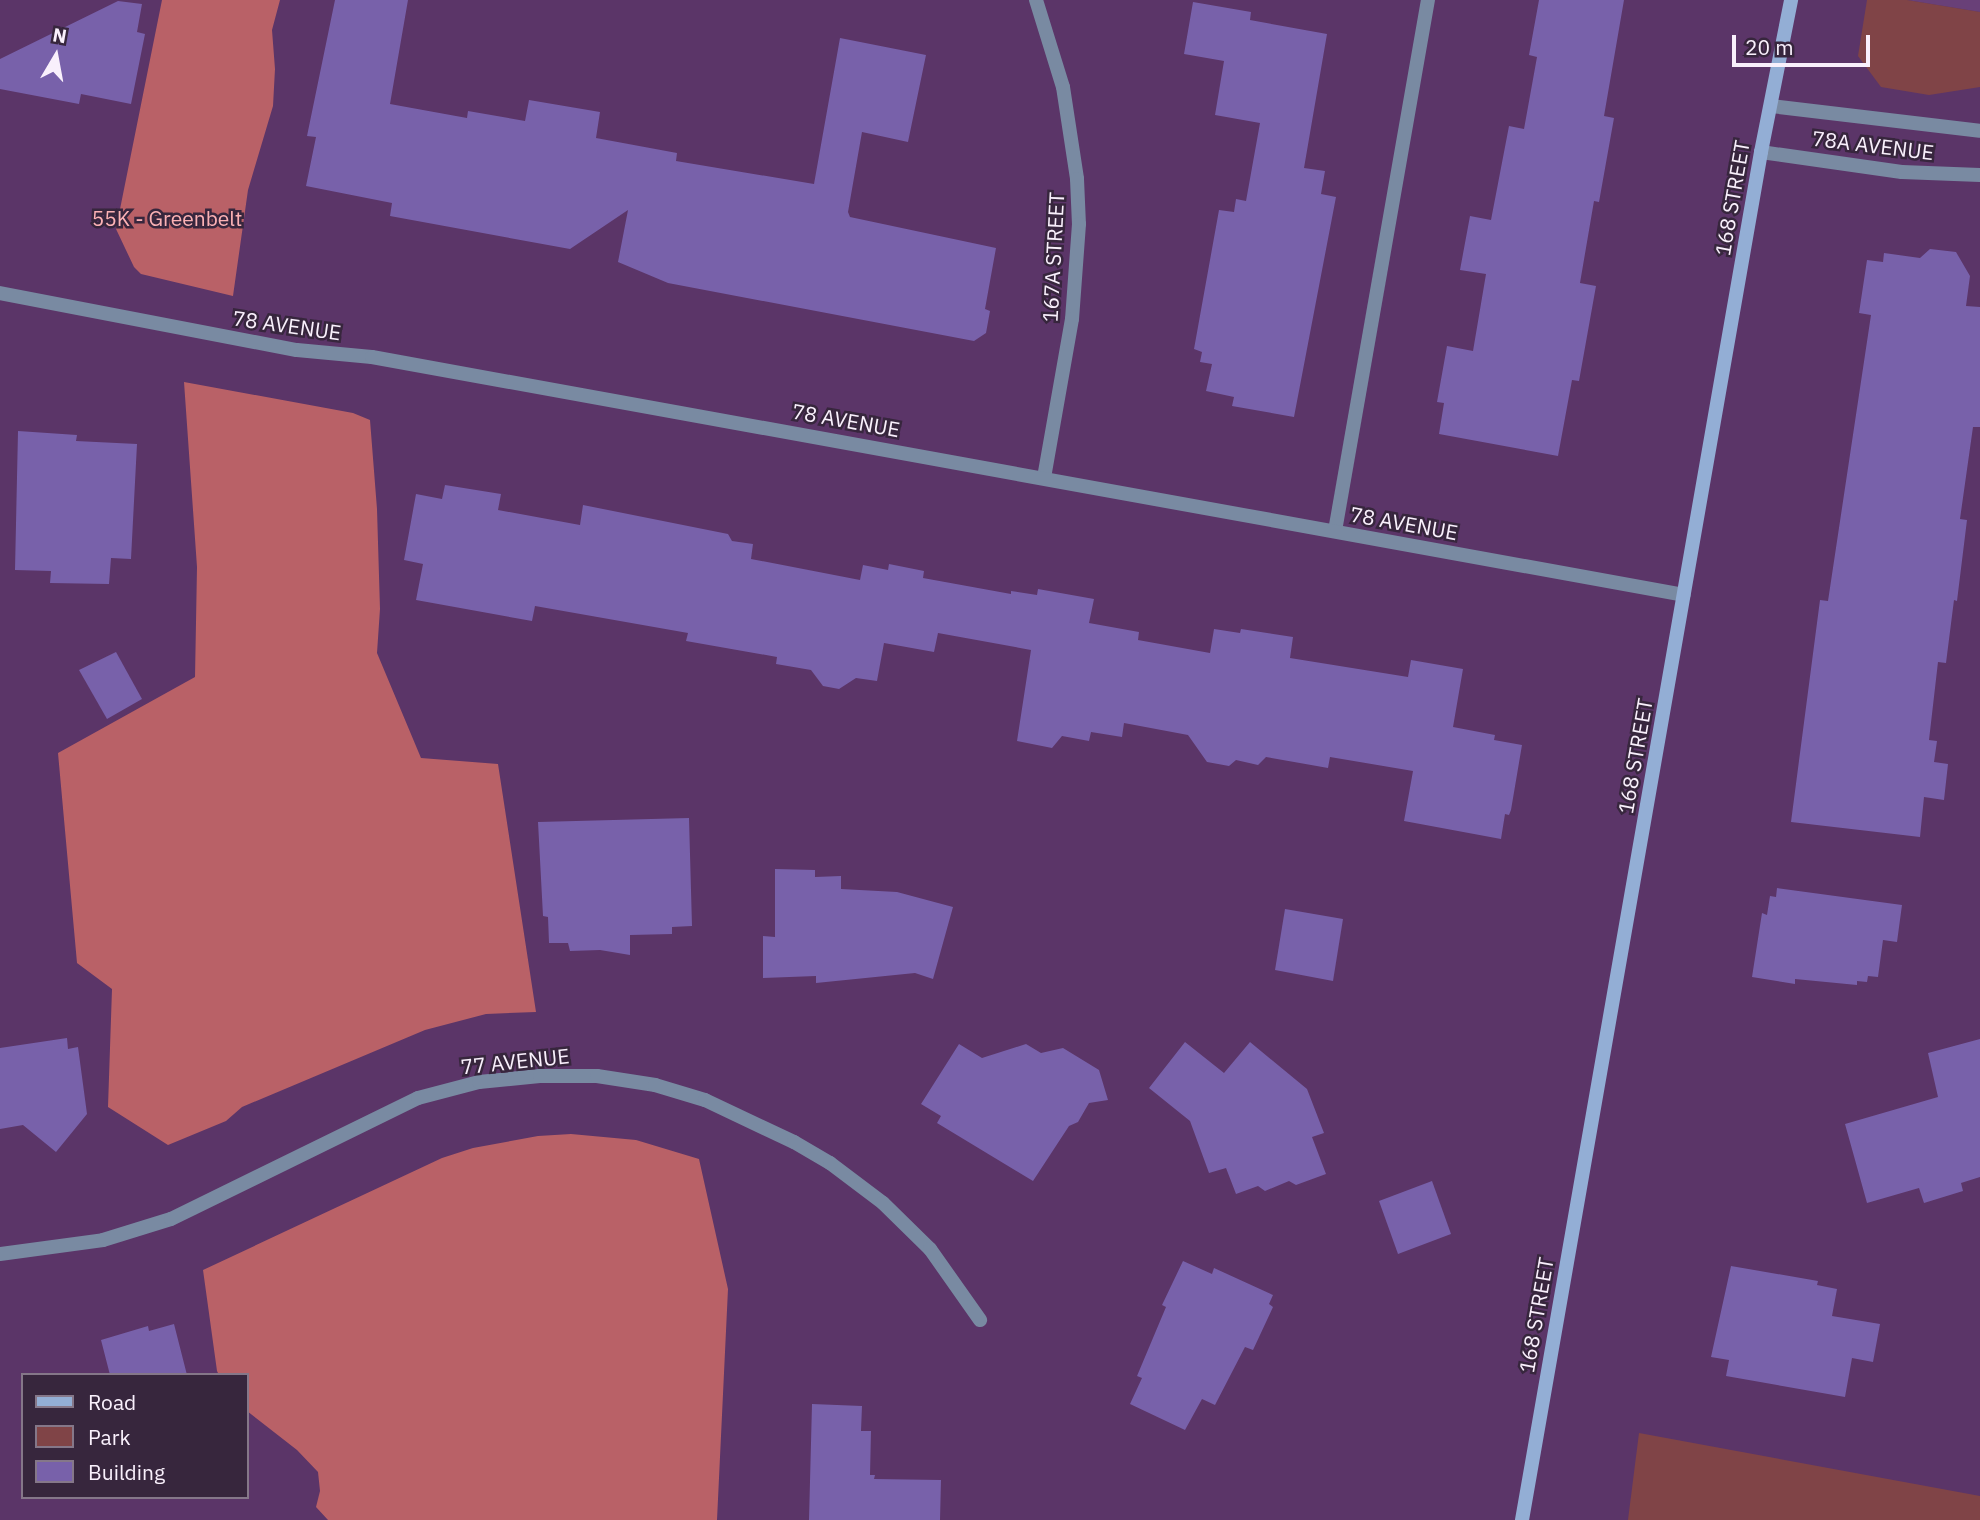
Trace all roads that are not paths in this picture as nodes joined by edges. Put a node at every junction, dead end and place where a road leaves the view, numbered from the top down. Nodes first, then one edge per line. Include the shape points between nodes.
1 (1036, 0) edge
2 (1428, 0) edge
3 (1791, 0) edge
4 (1771, 107) junction
5 (1980, 131) edge
6 (1761, 152) junction
7 (1980, 175) edge
8 (0, 293) edge
9 (1044, 477) junction
10 (1335, 531) junction
11 (1684, 595) junction
12 (0, 1254) edge
13 (981, 1320) dead end
14 (1522, 1520) edge

1 - 9 street, 167A STREET via 1063,88 1079,223 1072,318
2 - 10 street
3 - 4 main road, 168 STREET
4 - 5 street, 78A AVENUE
4 - 6 main road, 168 STREET
6 - 7 street, 78A AVENUE via 1902,172
6 - 11 main road, 168 STREET
8 - 9 street, 78 AVENUE via 297,350 372,356
9 - 10 street, 78 AVENUE
10 - 11 street, 78 AVENUE
11 - 14 main road, 168 STREET
12 - 13 street, 77 AVENUE via 103,1240 171,1219 418,1098 479,1082 597,1076 655,1085 705,1100 830,1163 883,1203 930,1249

